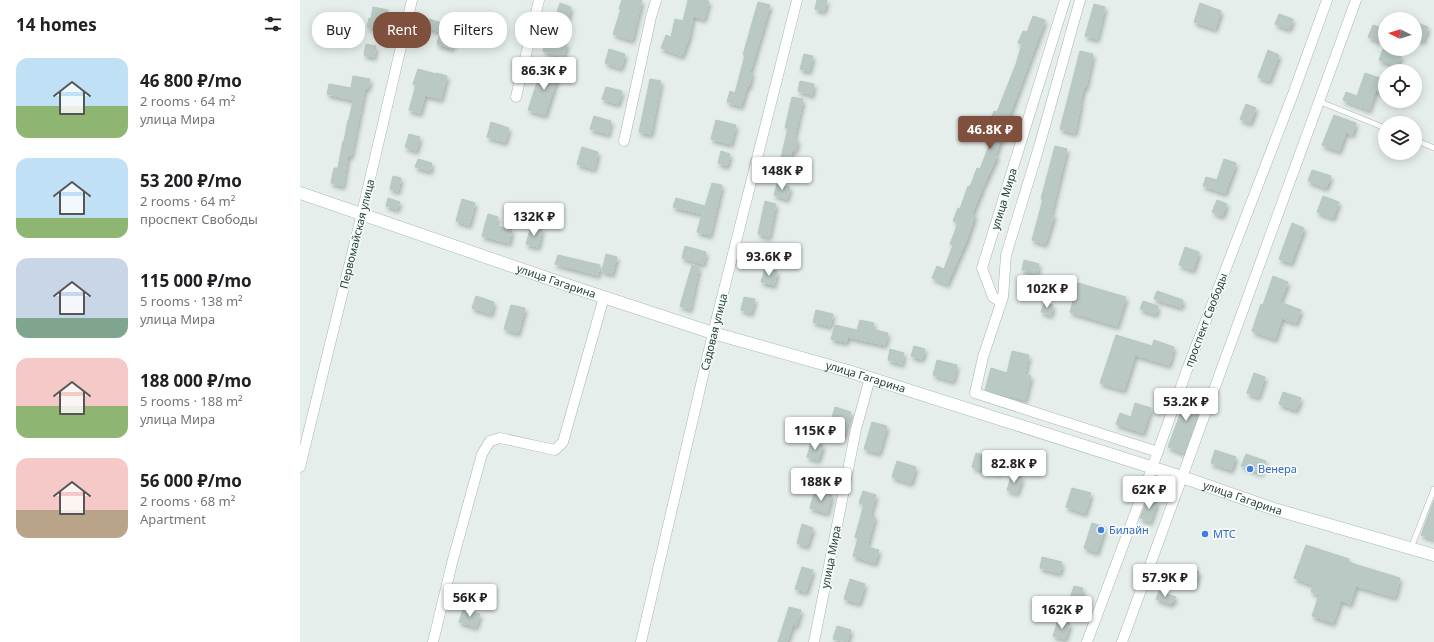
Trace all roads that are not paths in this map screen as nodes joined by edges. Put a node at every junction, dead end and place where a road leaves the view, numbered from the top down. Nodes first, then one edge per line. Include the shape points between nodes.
1 (412, 0) edge
2 (539, 0) edge
3 (656, 0) edge
4 (798, 0) edge
5 (1065, 0) edge
6 (1080, 0) edge
7 (1327, 0) edge
8 (1356, 0) edge
9 (516, 97) dead end
10 (1318, 101) junction
11 (1378, 125) edge
12 (624, 141) dead end
13 (1422, 143) edge
14 (1434, 148) edge
15 (300, 193) edge
16 (362, 214) junction
17 (604, 297) junction
18 (1001, 302) junction
19 (713, 333) junction
20 (870, 378) junction
21 (1158, 452) junction
22 (300, 467) edge
23 (1152, 468) junction
24 (1182, 477) junction
25 (1434, 489) edge
26 (1411, 548) junction
27 (1434, 555) edge
28 (433, 642) edge
29 (641, 642) edge
30 (814, 642) edge
31 (1087, 642) edge
32 (1122, 642) edge

1 - 16 street, Первомайская улица
2 - 9 street
3 - 12 street
4 - 19 street, Садовая улица
5 - 18 street, улица Мира via 982,268 993,297
6 - 18 street, улица Мира via 1006,255
7 - 21 street, проспект Свободы
8 - 10 street
10 - 11 lane
10 - 24 street
13 - 14 lane
15 - 16 main road, улица Гагарина
16 - 17 main road, улица Гагарина
16 - 22 street, Первомайская улица
17 - 19 main road, улица Гагарина
17 - 28 street via 563,442 555,450 500,438 490,441 482,454
18 - 21 street, улица Мира via 983,357 975,394
19 - 20 main road, улица Гагарина
19 - 29 street, Садовая улица
20 - 23 main road, улица Гагарина
20 - 30 street, улица Мира via 856,429
21 - 23 street, проспект Свободы
23 - 24 main road, улица Гагарина
23 - 31 street, проспект Свободы
24 - 26 main road, улица Гагарина via 1274,509
24 - 32 street
25 - 26 lane
26 - 27 main road, улица Гагарина

